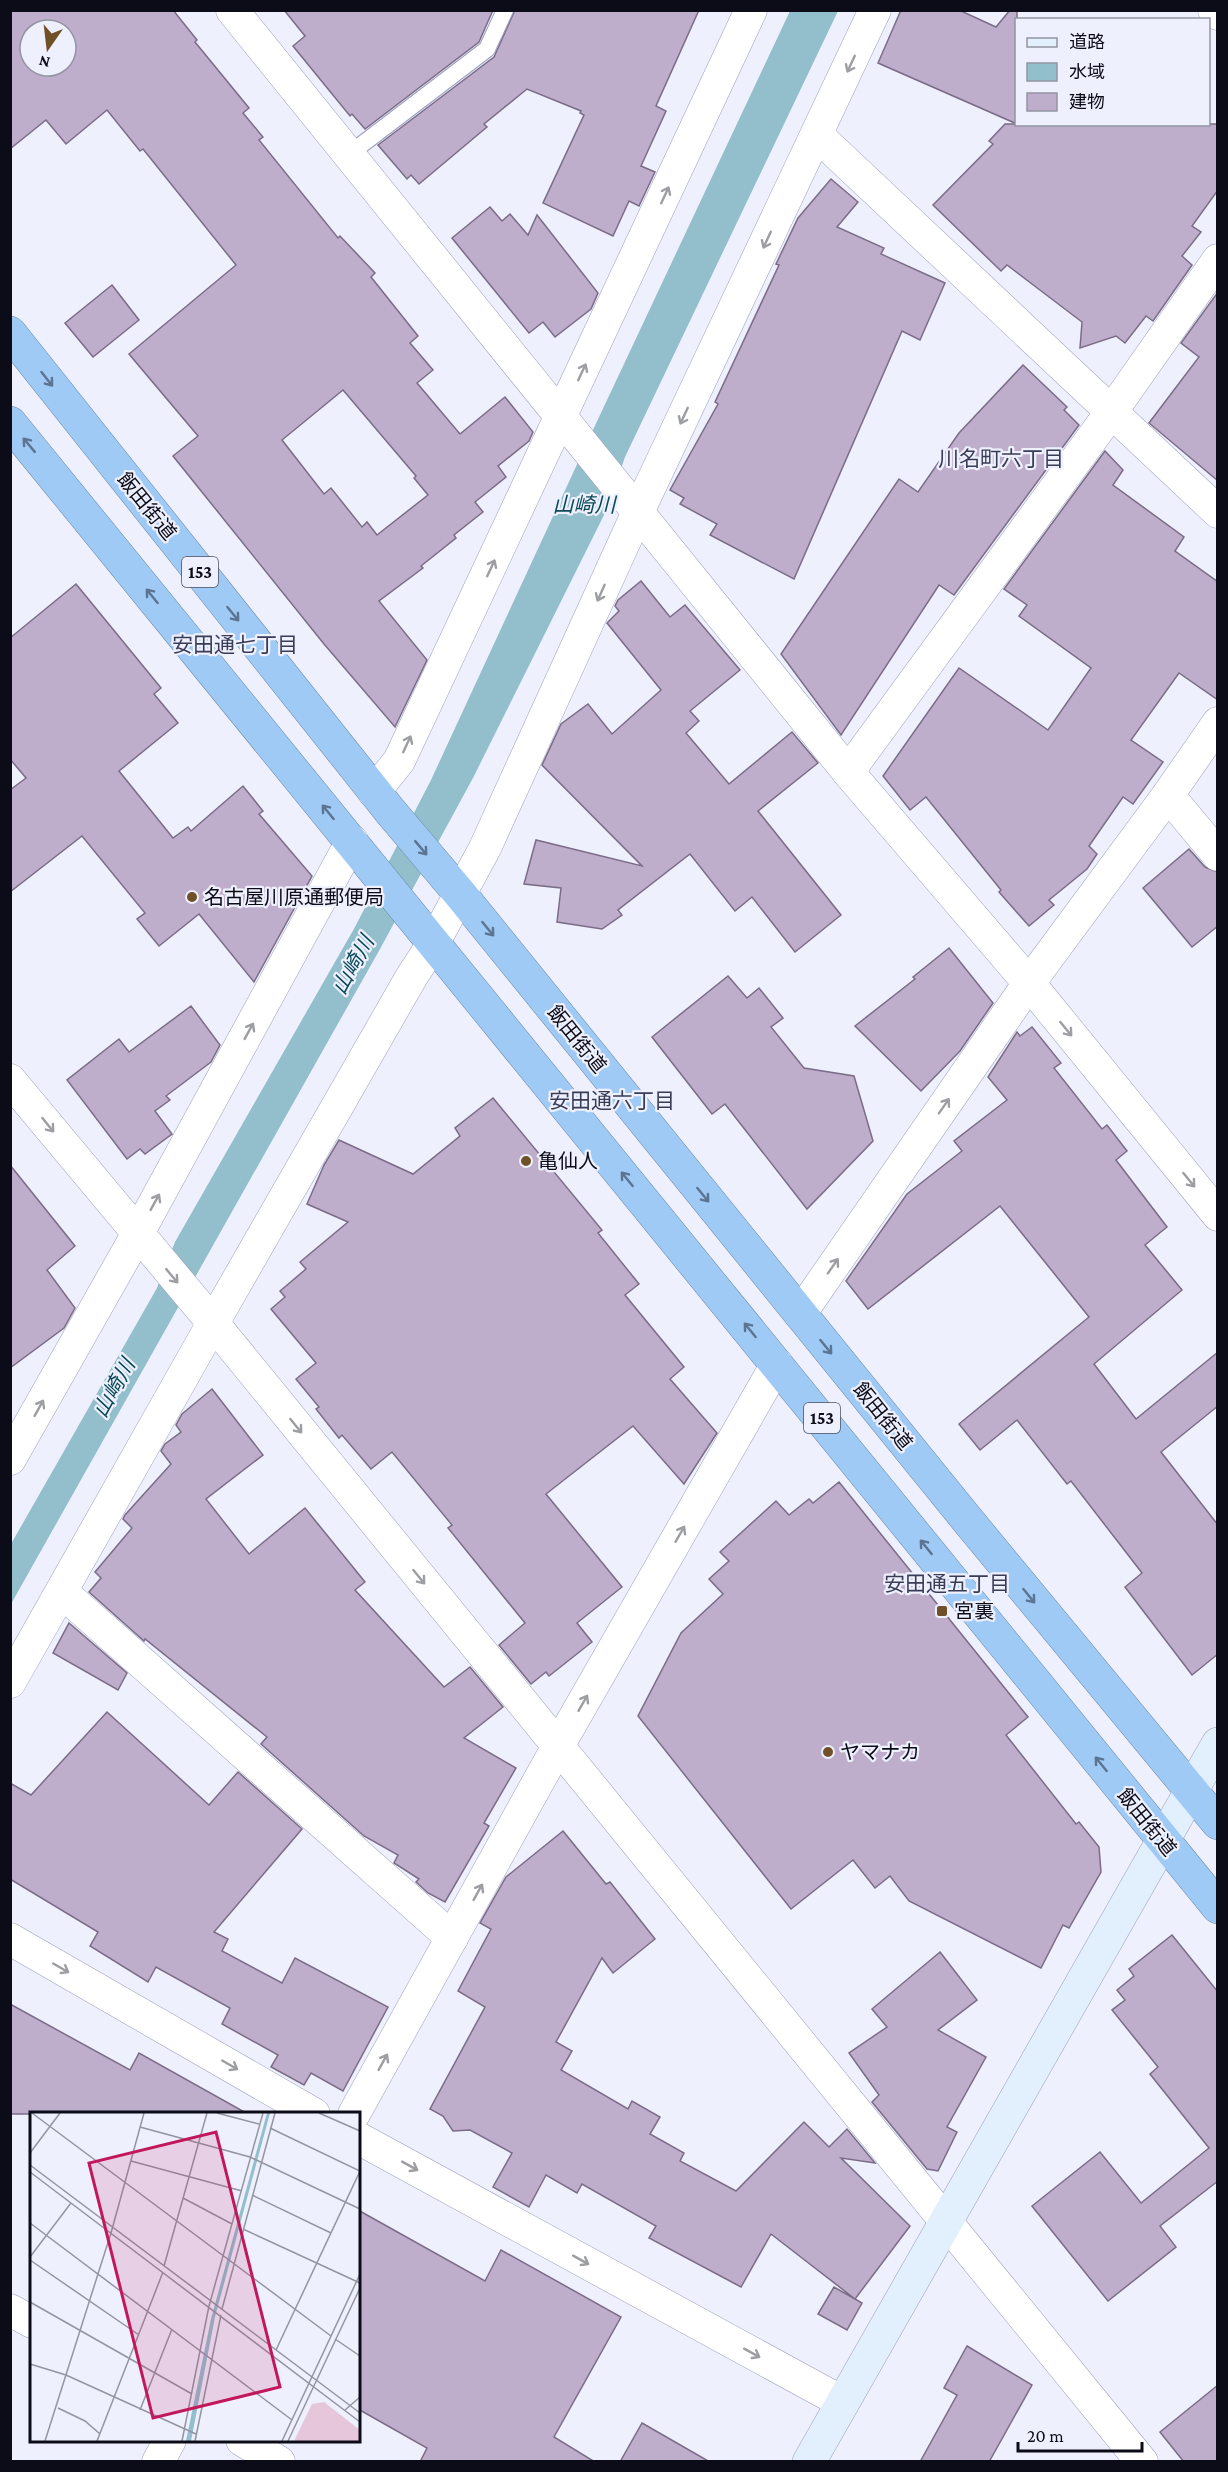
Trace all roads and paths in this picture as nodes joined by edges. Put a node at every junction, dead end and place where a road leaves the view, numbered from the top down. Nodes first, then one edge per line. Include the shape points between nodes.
1 (232, 10) edge
2 (505, 10) edge
3 (751, 10) edge
4 (875, 10) edge
5 (1214, 10) edge
6 (1218, 14) edge
7 (817, 135) junction
8 (348, 155) junction
9 (1218, 260) edge
10 (10, 333) edge
11 (1112, 411) junction
12 (561, 418) junction
13 (10, 423) edge
14 (638, 512) junction
15 (1218, 512) edge
16 (1218, 723) edge
17 (848, 772) junction
18 (1168, 795) junction
19 (382, 801) junction
20 (359, 849) junction
21 (1218, 855) edge
22 (456, 889) junction
23 (428, 938) junction
24 (1029, 983) junction
25 (10, 1080) edge
26 (1218, 1215) edge
27 (137, 1235) junction
28 (800, 1314) junction
29 (213, 1323) junction
30 (777, 1364) junction
31 (10, 1459) edge
32 (62, 1592) junction
33 (10, 1682) edge
34 (1218, 1744) edge
35 (557, 1748) junction
36 (1189, 1791) junction
37 (1218, 1823) edge
38 (1162, 1840) junction
39 (1218, 1907) edge
40 (452, 1938) junction
41 (10, 1939) edge
42 (311, 2112) edge
43 (355, 2112) edge
44 (360, 2139) edge
45 (946, 2223) junction
46 (10, 2310) edge
47 (30, 2321) edge
48 (842, 2402) junction
49 (169, 2442) edge
50 (245, 2442) edge
51 (158, 2462) edge
52 (279, 2462) edge
53 (809, 2462) edge
54 (1142, 2462) edge

1 - 8 street
2 - 8 lane via 487,49
12 -> 3 street
4 -> 7 street
5 - 6 street
7 - 11 street
7 -> 14 street
8 - 12 street
9 - 11 street
10 -> 19 highway, 飯田街道 / 153
11 - 15 street
11 - 17 street
12 - 14 street
19 -> 12 street
20 -> 13 highway, 飯田街道 / 153
14 - 17 street
14 -> 22 street via 485,848
16 - 18 street
17 - 24 street
18 - 21 street
18 - 24 street
19 -> 22 highway, 飯田街道 / 153
20 - 23 highway, 飯田街道 / 153
27 -> 20 street
22 - 23 street
22 -> 28 highway, 飯田街道 / 153
23 - 29 street via 412,976
30 -> 23 highway, 飯田街道 / 153
24 -> 26 street
28 -> 24 street
25 -> 27 street
27 -> 29 street
31 -> 27 street
28 -> 36 highway, 飯田街道 / 153
29 - 32 street
29 -> 35 street
35 -> 30 street
38 -> 30 highway, 飯田街道 / 153
32 - 33 street
32 - 40 street
34 - 36 street
40 -> 35 street
35 - 45 street
36 - 37 highway, 飯田街道 / 153
36 - 38 street
38 - 39 highway, 飯田街道 / 153
38 - 45 street
43 -> 40 street
41 -> 42 street
44 -> 48 street
45 - 48 street
45 - 54 street
46 - 47 street
48 - 53 street
49 - 51 street
50 - 52 street

